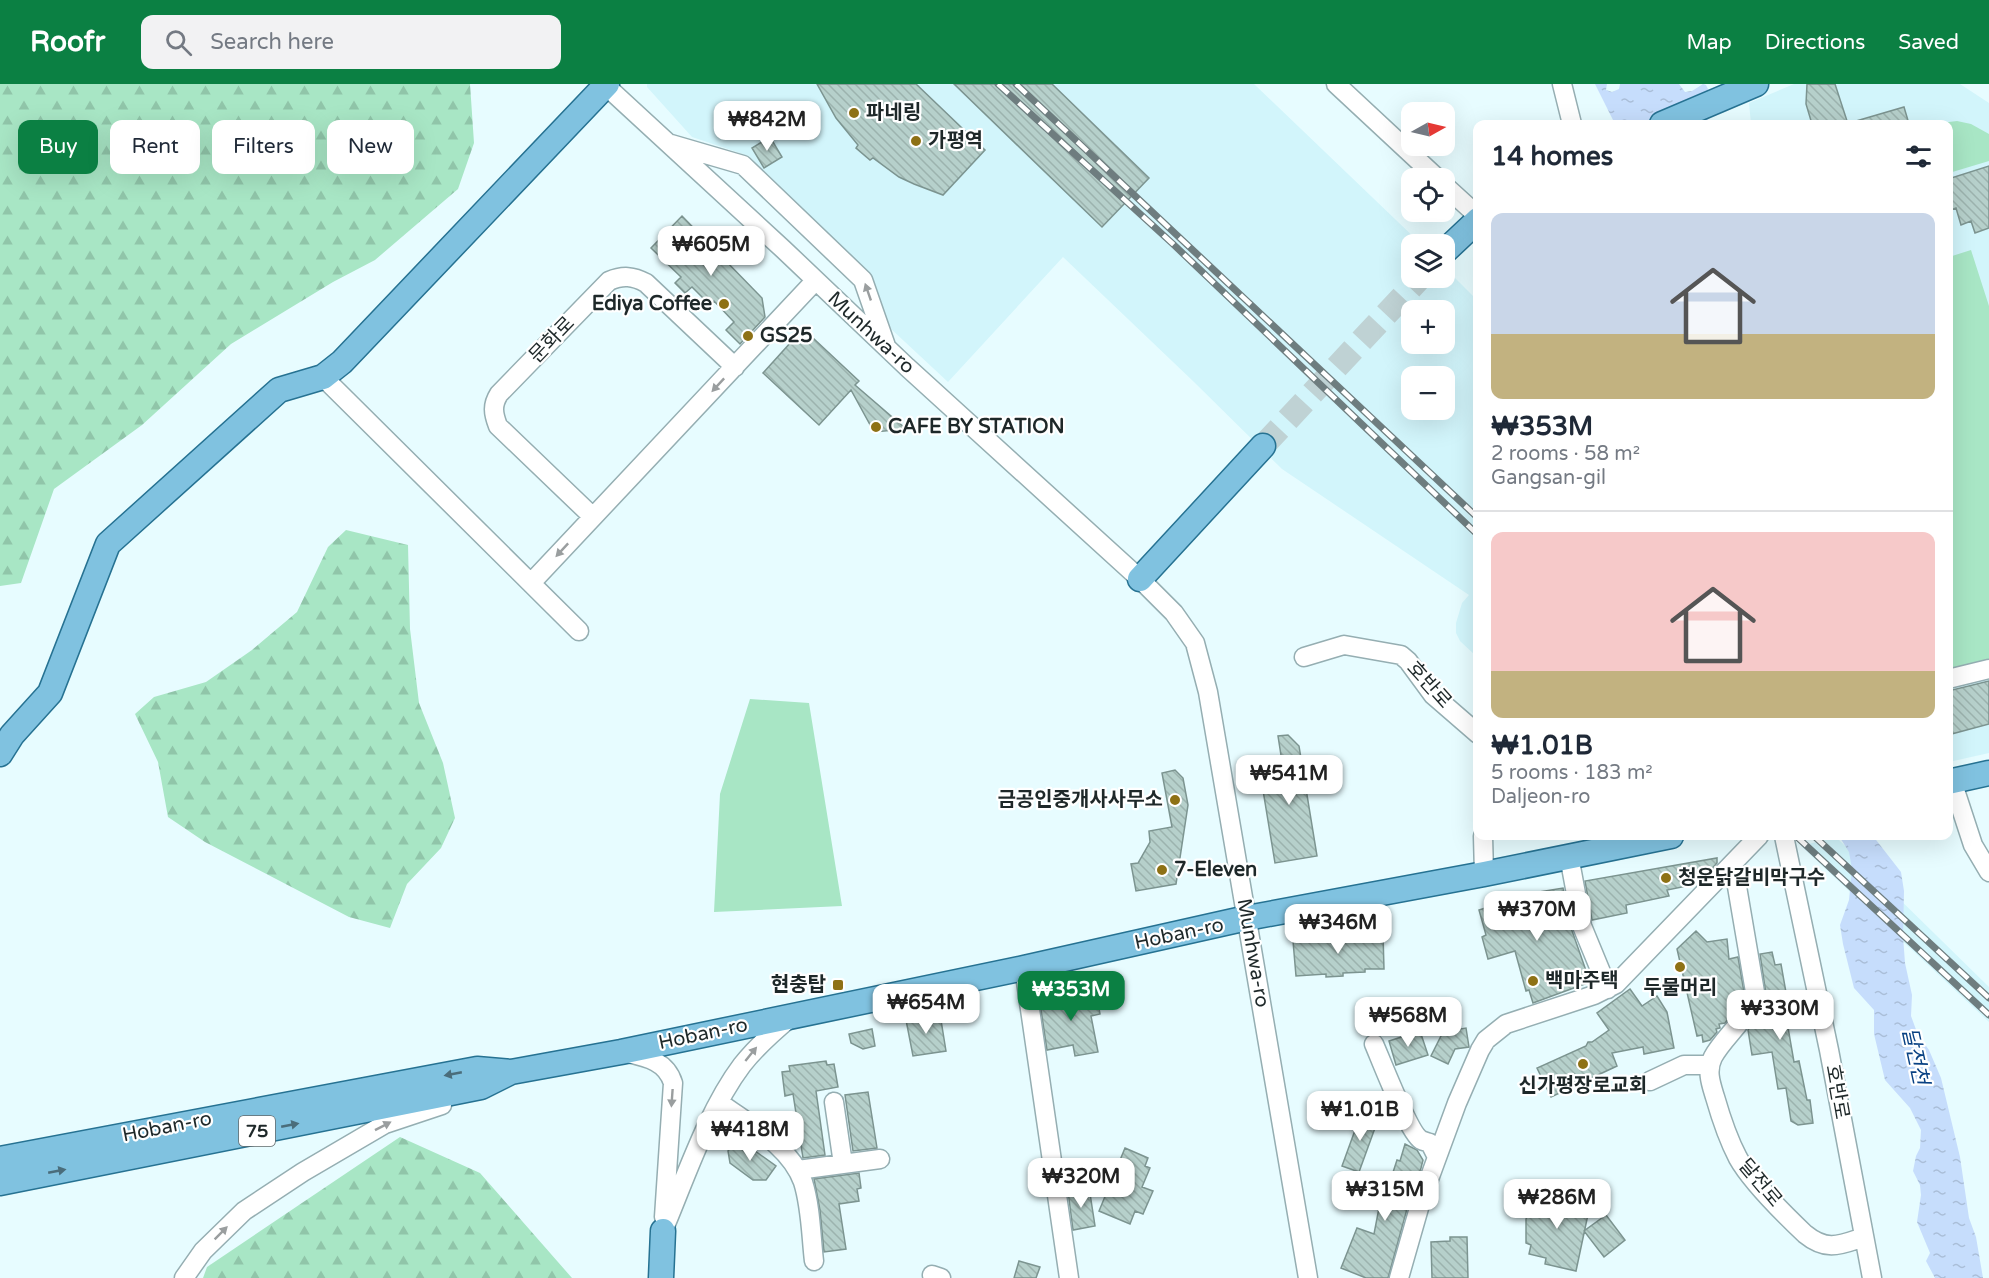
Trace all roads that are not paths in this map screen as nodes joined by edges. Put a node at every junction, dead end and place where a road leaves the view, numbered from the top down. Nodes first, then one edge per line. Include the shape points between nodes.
1 (1336, 84) edge
2 (1562, 84) edge
3 (1756, 84) edge
4 (607, 85) edge
5 (1571, 120) edge
6 (1671, 120) edge
7 (666, 142) junction
8 (1426, 168) edge
9 (1455, 196) edge
10 (1473, 213) edge
11 (1473, 223) edge
12 (1455, 241) edge
13 (815, 281) junction
14 (886, 348) junction
15 (735, 367) junction
16 (323, 377) junction
17 (1263, 446) tunnel mouth
18 (593, 518) junction
19 (1140, 579) junction
20 (531, 584) junction
21 (579, 631) dead end
22 (1304, 657) dead end
23 (1989, 669) edge
24 (1953, 678) edge
25 (1473, 730) edge
26 (0, 754) edge
27 (1989, 774) edge
28 (1953, 780) edge
29 (1953, 789) edge
30 (1483, 840) edge
31 (1651, 840) edge
32 (1755, 840) edge
33 (1785, 840) edge
34 (1569, 856) junction
35 (1733, 863) junction
36 (1989, 872) edge
37 (1484, 874) junction
38 (1247, 918) junction
39 (1024, 968) junction
40 (1608, 989) junction
41 (793, 1016) junction
42 (1374, 1044) dead end
43 (621, 1052) junction
44 (1710, 1065) junction
45 (512, 1072) junction
46 (1650, 1081) dead end
47 (481, 1087) junction
48 (834, 1102) dead end
49 (720, 1103) junction
50 (1437, 1157) junction
51 (880, 1158) dead end
52 (0, 1159) edge
53 (843, 1164) junction
54 (798, 1170) junction
55 (0, 1183) edge
56 (663, 1231) junction
57 (1864, 1237) junction
58 (814, 1261) dead end
59 (184, 1278) edge
60 (661, 1278) edge
61 (1069, 1278) edge
62 (1308, 1278) edge
63 (1399, 1278) edge
64 (1872, 1278) edge

1 - 8 street
2 - 5 street
3 - 6 main road
4 - 7 street, Munhwa-ro
4 - 16 main road via 342,362
7 - 13 street, Munhwa-ro
14 -> 7 street via 863,280 743,165
9 - 10 street
11 - 12 main road
13 - 14 street, Munhwa-ro
13 - 15 street
14 - 19 street, Munhwa-ro
15 -> 18 street
15 - 18 street, 문화로 via 646,283 626,276 609,281 499,394 493,404 498,426
16 - 20 street
16 - 26 main road via 279,390 108,544 50,693
17 - 19 main road
18 -> 20 street
19 - 38 street, Munhwa-ro via 1174,613 1195,643 1202,665
20 - 21 street
22 - 25 street, 호반로 via 1344,645 1401,655 1432,695
23 - 24 street
27 - 28 main road
29 - 36 street via 1973,845
30 - 37 street
31 - 34 main road, Hoban-ro / 75
32 - 35 street
33 - 57 street, 호반로
34 - 37 main road, Hoban-ro / 75
34 - 40 street via 1582,926
35 - 40 street
35 - 44 street via 1754,999
37 - 38 main road, Hoban-ro / 75
38 - 39 main road, Hoban-ro / 75
38 - 62 street, Munhwa-ro
39 - 41 main road, Hoban-ro / 75
39 - 61 street
40 - 50 street via 1513,1021 1491,1034 1480,1050
41 - 43 main road, Hoban-ro / 75
49 -> 41 street via 741,1066
42 - 50 street via 1408,1120 1420,1140 1430,1143
43 - 45 main road, Hoban-ro / 75
43 -> 56 street via 663,1065 673,1083
44 - 46 street via 1684,1065
44 - 57 street, 달전로 via 1710,1081 1720,1116 1748,1173 1815,1242 1834,1246
45 - 47 main road, Hoban-ro / 75
45 -> 52 main road, Hoban-ro / 75 via 477,1069
55 -> 47 main road, Hoban-ro / 75
59 -> 47 street, Hoban-ro via 203,1251 244,1211 303,1172 385,1124
48 - 53 street
49 - 54 street via 773,1142
49 - 56 street
50 - 63 street
51 - 53 street
53 - 54 street
54 - 58 street via 806,1194
56 - 60 main road
57 - 64 street, 호반로

